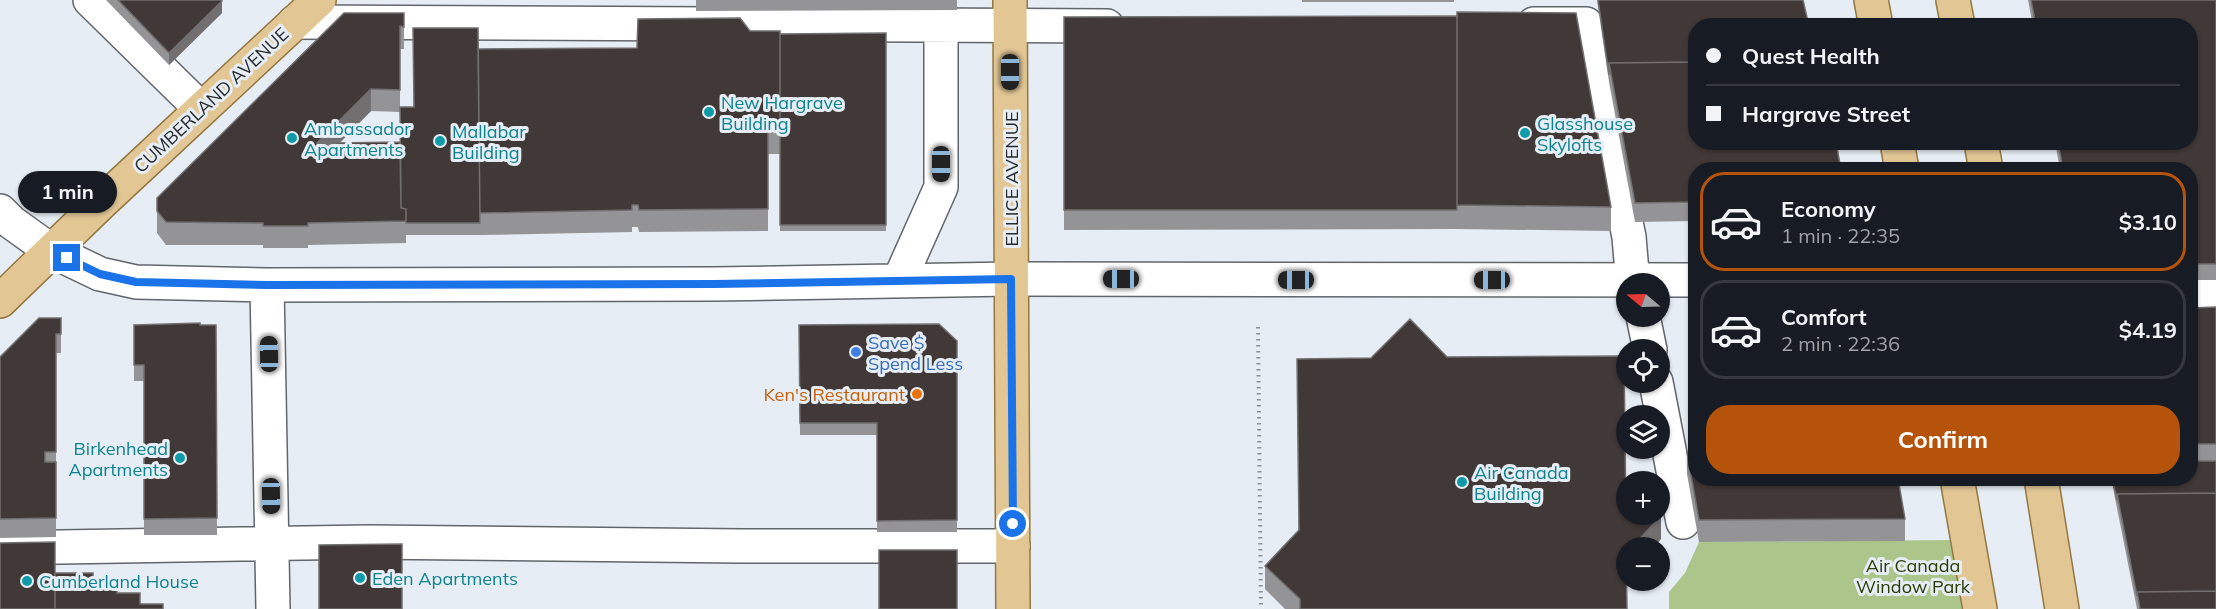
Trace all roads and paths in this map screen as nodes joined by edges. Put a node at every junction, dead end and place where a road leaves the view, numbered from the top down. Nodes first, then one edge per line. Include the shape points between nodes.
1 (90, 0) edge
2 (319, 0) edge
3 (1871, 0) edge
4 (1953, 0) edge
5 (1010, 13) edge
6 (1874, 18) edge
7 (1956, 18) edge
8 (295, 22) junction
9 (1504, 24) edge
10 (941, 26) junction
11 (1132, 26) edge
12 (201, 109) junction
13 (0, 211) edge
14 (50, 250) junction
15 (1631, 273) edge
16 (1011, 279) junction
17 (900, 280) junction
18 (1670, 280) edge
19 (1688, 280) edge
20 (1616, 281) edge
21 (267, 285) junction
22 (2198, 293) edge
23 (2216, 293) edge
24 (0, 301) edge
25 (1258, 327) dead end
26 (1658, 393) edge
27 (1958, 486) edge
28 (2042, 486) edge
29 (1683, 522) dead end
30 (271, 543) junction
31 (1013, 546) junction
32 (0, 548) edge
33 (273, 609) edge
34 (1013, 609) edge
35 (1261, 609) edge
36 (1980, 609) edge
37 (2062, 609) edge

1 - 12 street
2 - 8 main road, CUMBERLAND AVENUE
3 - 6 main road
4 - 7 main road
5 - 10 street
5 - 11 street
5 - 16 main road, ELLICE AVENUE
8 - 10 street
8 - 12 main road, CUMBERLAND AVENUE
9 - 15 street via 1586,24 1629,237
10 - 17 street via 941,187
12 - 14 main road, CUMBERLAND AVENUE
13 - 14 street
14 - 21 street via 100,274 136,282
14 - 24 main road, CUMBERLAND AVENUE
16 - 17 street
16 - 20 street
16 - 31 main road, ELLICE AVENUE
17 - 21 street
18 - 19 street
21 - 30 street
22 - 23 street
25 - 35 path
26 - 29 street
27 - 36 main road
28 - 37 main road
30 - 31 street
30 - 32 street
30 - 33 street
31 - 34 main road, ELLICE AVENUE

